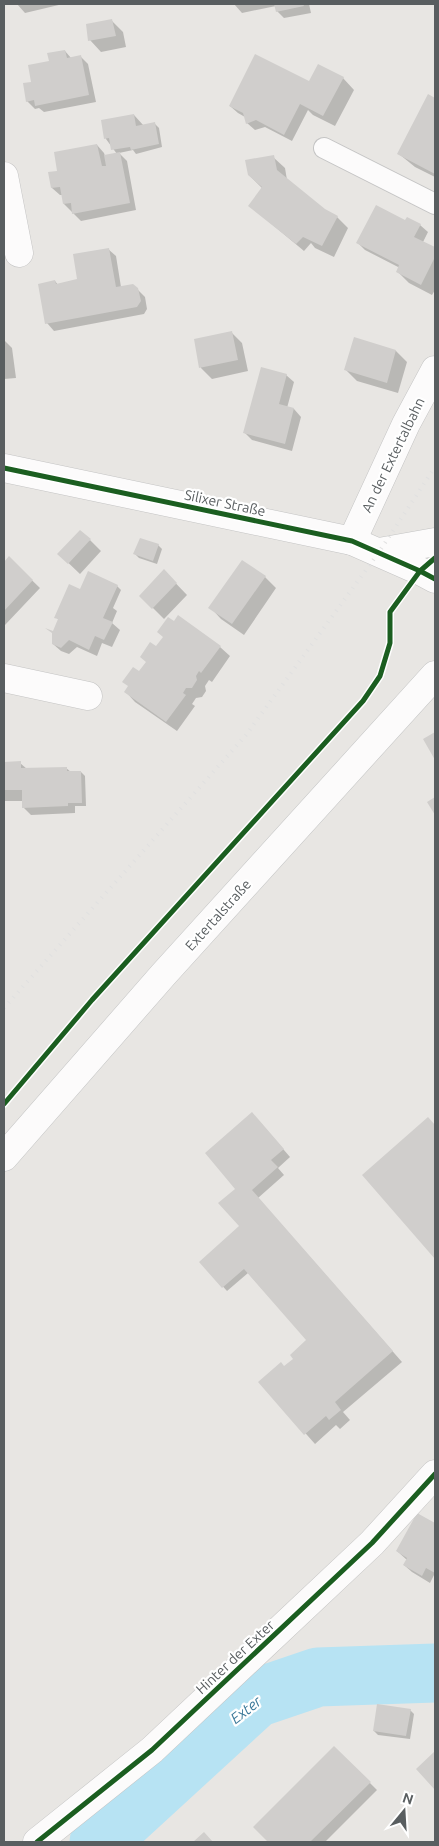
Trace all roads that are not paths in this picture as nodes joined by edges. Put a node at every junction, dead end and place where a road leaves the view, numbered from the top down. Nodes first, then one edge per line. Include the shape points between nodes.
1 (324, 148) dead end
2 (4, 176) edge
3 (435, 204) edge
4 (19, 253) dead end
5 (435, 370) edge
6 (4, 468) edge
7 (352, 541) junction
8 (435, 542) edge
9 (379, 552) junction
10 (435, 579) edge
11 (435, 674) edge
12 (4, 678) edge
13 (88, 696) dead end
14 (4, 1157) edge
15 (435, 1474) edge
16 (38, 1842) edge

1 - 3 lane
2 - 4 street
5 - 7 street, An der Extertalbahn via 406,424
6 - 7 street, Silixer Straße
7 - 9 street, Silixer Straße
8 - 9 street
9 - 10 street, Silixer Straße
11 - 14 street, Extertalstraße via 163,974
12 - 13 street
15 - 16 street, Hinter der Exter via 372,1543 152,1750

